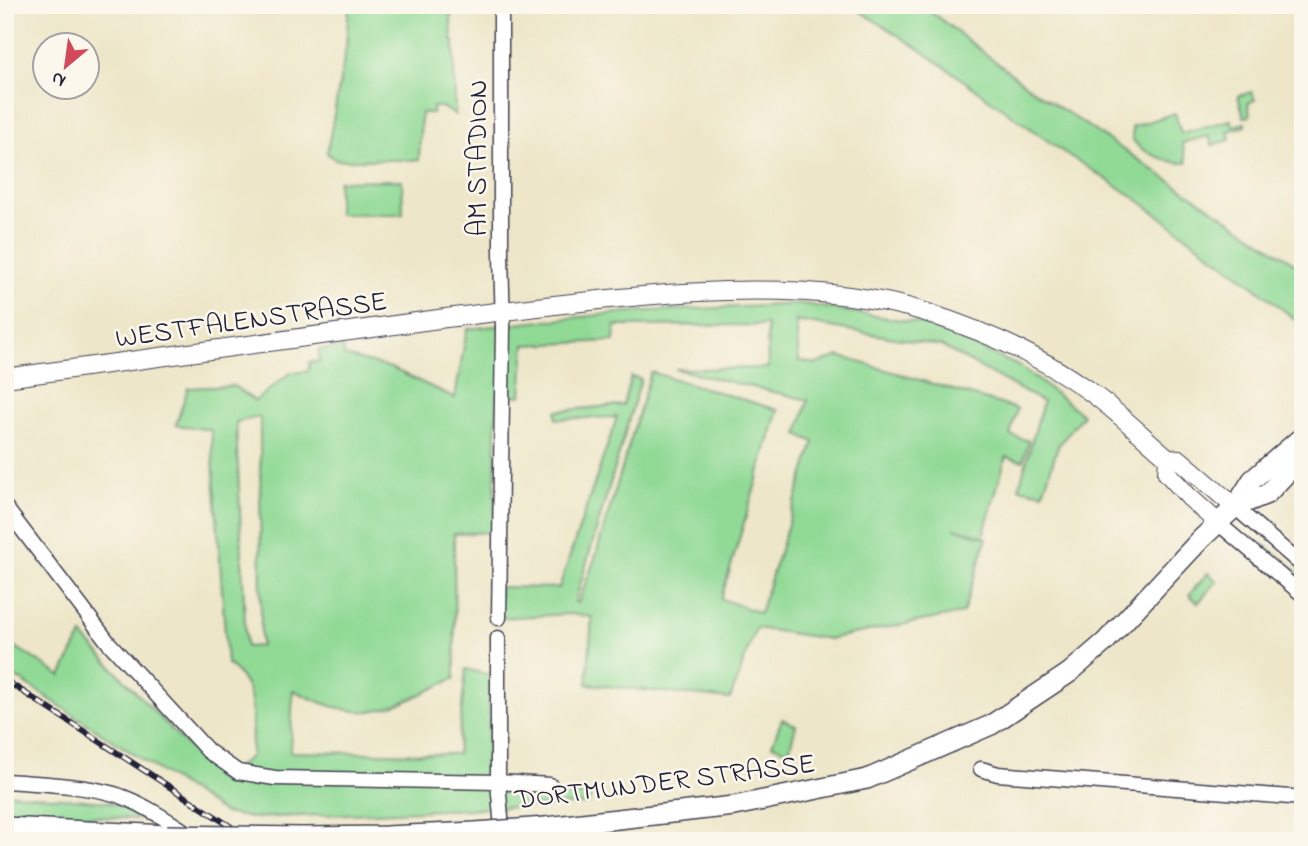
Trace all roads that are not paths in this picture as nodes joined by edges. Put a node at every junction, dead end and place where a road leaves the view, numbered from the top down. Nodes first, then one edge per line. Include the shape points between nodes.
1 (501, 5) edge
2 (503, 311) junction
3 (5, 378) edge
4 (1303, 436) edge
5 (1303, 456) edge
6 (1168, 458) junction
7 (5, 507) edge
8 (1235, 507) junction
9 (1218, 523) junction
10 (1303, 566) edge
11 (1303, 595) edge
12 (499, 618) dead end
13 (498, 638) dead end
14 (981, 768) dead end
15 (5, 781) edge
16 (550, 785) dead end
17 (499, 789) junction
18 (1303, 798) edge
19 (5, 827) edge
20 (200, 841) edge
21 (503, 841) edge

1 - 2 street, AM STADION
2 - 3 street, WESTFALENSTRASSE
2 - 6 street, WESTFALENSTRASSE via 653,294 760,290 887,303 954,323 1042,362 1089,391
2 - 12 street
4 - 8 main road, DORTMUNDER STRASSE via 1252,480
5 - 8 main road, DORTMUNDER STRASSE via 1267,494
6 - 8 street, WESTFALENSTRASSE via 1179,459
6 - 9 street, WESTFALENSTRASSE via 1167,473
7 - 17 street via 108,642 208,751 231,768 246,775 275,778
8 - 9 main road, DORTMUNDER STRASSE
8 - 10 street, WESTFALENSTRASSE
9 - 11 street, WESTFALENSTRASSE
9 - 19 main road, DORTMUNDER STRASSE, bridge via 1076,668 990,725 867,779 734,806 475,832 302,837
13 - 17 street
14 - 18 street via 998,774
15 - 20 street via 124,797
16 - 17 street
17 - 21 street

